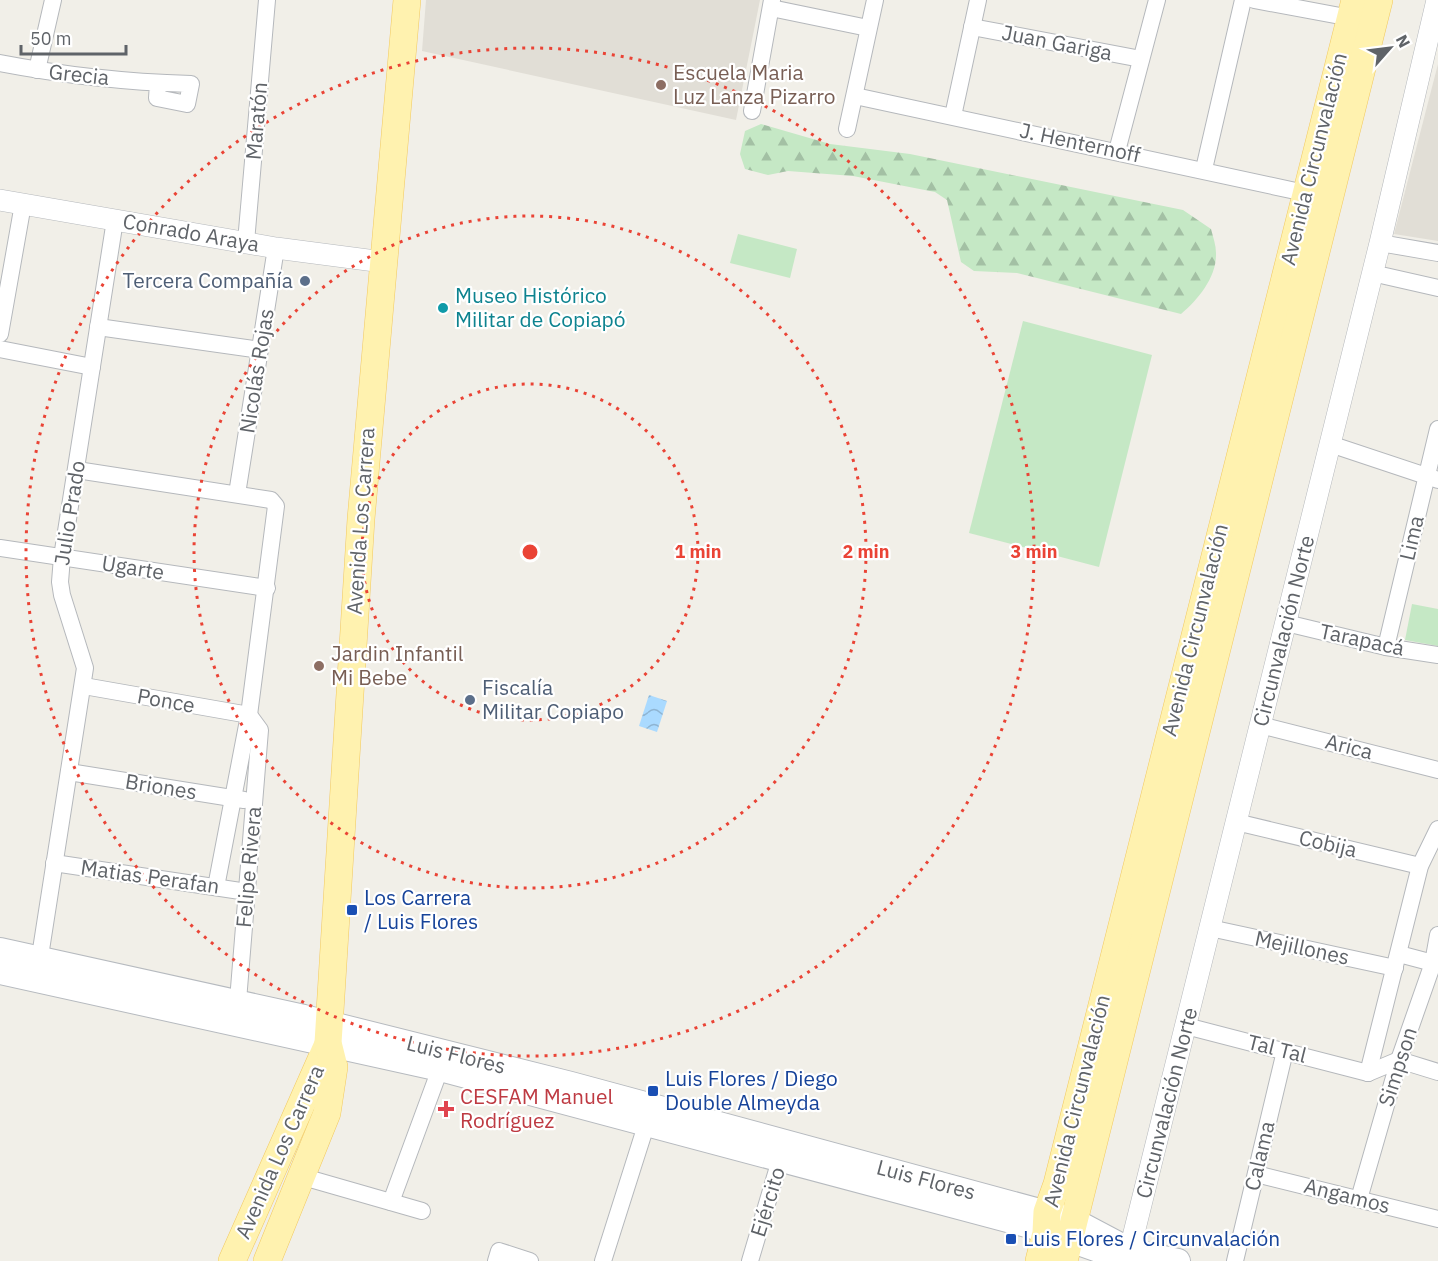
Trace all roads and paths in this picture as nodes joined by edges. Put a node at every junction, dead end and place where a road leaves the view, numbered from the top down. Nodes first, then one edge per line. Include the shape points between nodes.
1 (53, 0) edge
2 (267, 0) edge
3 (407, 0) edge
4 (875, 0) edge
5 (978, 0) edge
6 (1157, 0) edge
7 (1242, 0) edge
8 (1254, 0) edge
9 (1379, 0) edge
10 (1437, 0) edge
11 (772, 4) edge
12 (1353, 9) edge
13 (972, 27) junction
14 (868, 28) junction
15 (1141, 59) junction
16 (0, 63) edge
17 (37, 70) junction
18 (158, 83) dead end
19 (855, 96) junction
20 (752, 111) dead end
21 (952, 116) junction
22 (847, 129) dead end
23 (1117, 151) junction
24 (1204, 169) junction
25 (1305, 193) junction
26 (0, 200) edge
27 (23, 204) junction
28 (115, 220) junction
29 (246, 242) junction
30 (1380, 243) junction
31 (276, 248) junction
32 (1438, 253) edge
33 (383, 262) junction
34 (1372, 273) junction
35 (1438, 288) edge
36 (98, 327) junction
37 (0, 334) edge
38 (0, 349) edge
39 (260, 350) junction
40 (92, 367) junction
41 (1438, 429) edge
42 (1330, 444) junction
43 (77, 470) junction
44 (1432, 478) edge
45 (237, 494) junction
46 (0, 548) edge
47 (62, 557) junction
48 (267, 588) junction
49 (1286, 623) junction
50 (1386, 647) junction
51 (1438, 656) edge
52 (84, 686) junction
53 (249, 715) junction
54 (1260, 725) junction
55 (1438, 770) edge
56 (69, 772) junction
57 (234, 799) junction
58 (254, 801) junction
59 (1236, 822) junction
60 (1438, 829) edge
61 (54, 863) junction
62 (1420, 866) junction
63 (216, 887) junction
64 (247, 891) junction
65 (1210, 928) junction
66 (0, 950) edge
67 (1436, 950) edge
68 (1397, 961) junction
69 (38, 970) junction
70 (0, 972) edge
71 (237, 1013) junction
72 (1185, 1026) junction
73 (329, 1034) junction
74 (1285, 1051) junction
75 (1399, 1060) junction
76 (440, 1069) junction
77 (1438, 1072) edge
78 (1368, 1073) junction
79 (650, 1114) junction
80 (783, 1151) junction
81 (1256, 1174) junction
82 (300, 1176) junction
83 (1359, 1199) junction
84 (391, 1202) junction
85 (422, 1211) dead end
86 (1438, 1219) edge
87 (1060, 1233) edge
88 (1129, 1256) edge
89 (232, 1261) edge
90 (267, 1261) edge
91 (496, 1261) edge
92 (530, 1261) edge
93 (603, 1261) edge
94 (750, 1261) edge
95 (1039, 1261) edge
96 (1178, 1261) edge
97 (1235, 1261) edge

1 - 17 street
2 - 29 street, Maratón
3 - 33 main road, Avenida Los Carrera
4 - 14 street
5 - 13 street
6 - 15 street
7 - 24 street
8 - 12 street
9 - 87 main road, Avenida Circunvalación
10 - 30 street, Circunvalación Norte
11 - 14 street
11 - 20 street
12 - 25 main road, Avenida Circunvalación
13 - 15 street, Juan Gariga
13 - 21 street
14 - 19 street
15 - 23 street
16 - 17 street, Grecia
17 - 18 street, Grecia
19 - 21 street, J. Henternoff
19 - 22 street
21 - 23 street, J. Henternoff
23 - 24 street, J. Henternoff
24 - 25 street, J. Henternoff
25 - 87 main road, Avenida Circunvalación via 1060,1172
26 - 27 street, Conrado Araya
27 - 28 street, Conrado Araya
27 - 37 street
28 - 29 street, Conrado Araya
28 - 36 street, Julio Prado
29 - 31 street, Conrado Araya
30 - 32 street
30 - 34 street, Circunvalación Norte
31 - 33 street, Conrado Araya
31 - 39 street, Nicolás Rojas
33 - 73 main road, Avenida Los Carrera via 355,595
34 - 35 street
34 - 42 street, Circunvalación Norte
36 - 39 street
36 - 40 street, Julio Prado
38 - 40 street
39 - 45 street, Nicolás Rojas
40 - 43 street, Julio Prado
41 - 44 street, Lima
42 - 44 street
42 - 49 street, Circunvalación Norte
43 - 45 street
43 - 47 street, Julio Prado
44 - 50 street, Lima
45 - 48 street, Felipe Rivera via 271,500 277,509
46 - 47 street, Ugarte
47 - 48 street, Ugarte
47 - 52 street, Julio Prado via 60,582 82,653
48 - 53 street, Felipe Rivera
49 - 50 street, Tarapacá
49 - 54 street, Circunvalación Norte
50 - 51 street, Tarapacá
52 - 53 street, Ponce
52 - 56 street, Julio Prado
53 - 57 street, Felipe Rivera
53 - 58 street, Felipe Rivera via 260,730
54 - 55 street, Arica
54 - 59 street, Circunvalación Norte
56 - 57 street, Briones
56 - 61 street, Julio Prado
57 - 58 street, Briones
57 - 63 street, Felipe Rivera
58 - 64 street, Felipe Rivera
59 - 62 street, Cobija
59 - 65 street, Circunvalación Norte
60 - 62 street, Simpson
61 - 63 street, Matias Perafan
61 - 69 street, Julio Prado
62 - 68 street, Simpson
63 - 64 street, Matias Perafan
64 - 71 street, Felipe Rivera
65 - 68 street, Mejillones
65 - 72 street, Circunvalación Norte
66 - 69 main road, Luis Flores
67 - 68 street, Mejillones
67 - 75 street, Simpson
68 - 78 street, Simpson
69 - 70 main road, Luis Flores
69 - 71 main road, Luis Flores
71 - 73 main road, Luis Flores
72 - 74 street, Tal Tal
72 - 88 street, Circunvalación Norte
73 - 76 main road, Luis Flores
73 - 79 main road, Luis Flores
73 - 82 main road, Avenida Los Carrera via 334,1067 327,1113
73 - 89 main road, Avenida Los Carrera
74 - 78 street, Tal Tal
74 - 81 street, Calama
75 - 77 street
75 - 78 street
75 - 83 street, Simpson
76 - 79 main road, Luis Flores
76 - 84 street
79 - 80 main road, Luis Flores
79 - 93 street
80 - 87 main road, Luis Flores
80 - 94 street, Ejército
81 - 83 street, Angamos
81 - 97 street, Calama
82 - 84 street
82 - 90 main road, Avenida Los Carrera
83 - 86 street, Angamos
84 - 85 street
87 - 88 main road, Luis Flores via 1104,1252
87 - 95 main road, Avenida Circunvalación
88 - 96 main road, Luis Flores
91 - 92 street via 499,1251

